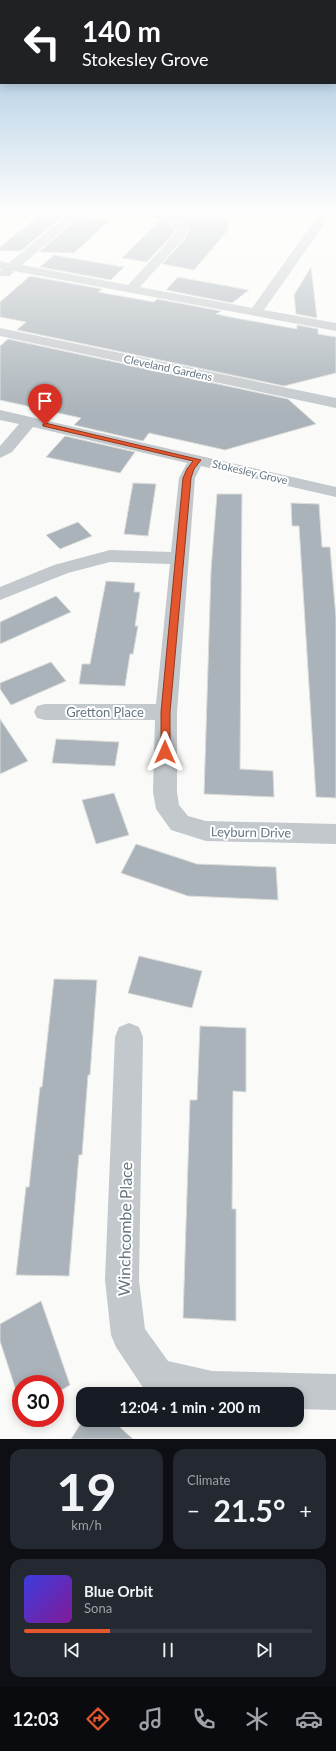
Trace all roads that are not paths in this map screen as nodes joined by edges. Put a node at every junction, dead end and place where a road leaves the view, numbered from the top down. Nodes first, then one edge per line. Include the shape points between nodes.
1 (87, 280) edge
2 (139, 280) edge
3 (279, 280) edge
4 (132, 288) junction
5 (256, 312) junction
6 (336, 327) edge
7 (0, 332) edge
8 (336, 403) edge
9 (0, 414) edge
10 (30, 421) junction
11 (0, 453) edge
12 (197, 460) junction
13 (336, 492) edge
14 (180, 558) junction
15 (0, 594) edge
16 (45, 712) dead end
17 (166, 712) junction
18 (336, 834) edge
19 (129, 1037) dead end
20 (336, 1392) edge

1 - 4 street
2 - 4 street
3 - 5 street
4 - 5 street
5 - 6 street
7 - 8 street, Cleveland Gardens
9 - 10 street, Stokesley Grove
10 - 11 street
10 - 12 street, Stokesley Grove
12 - 13 street, Stokesley Grove
12 - 14 street, Leyburn Drive via 187,478
14 - 15 street via 110,556 61,569
14 - 17 street, Leyburn Drive
16 - 17 street, Gretton Place
17 - 18 street, Leyburn Drive via 165,792 168,809 180,823 206,831
19 - 20 street, Winchcombe Place via 122,1280 128,1335 157,1376 212,1389

